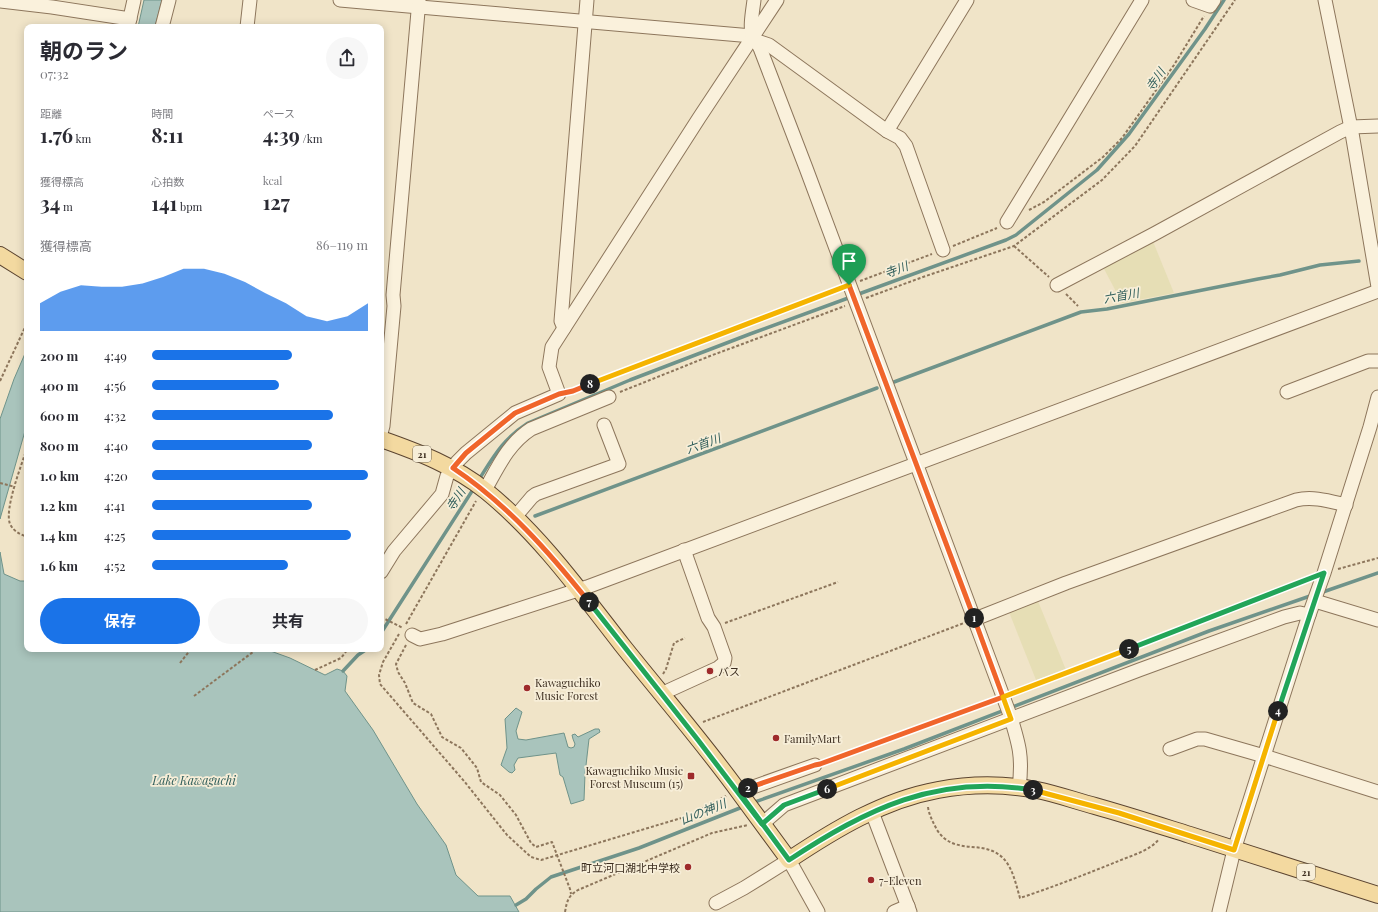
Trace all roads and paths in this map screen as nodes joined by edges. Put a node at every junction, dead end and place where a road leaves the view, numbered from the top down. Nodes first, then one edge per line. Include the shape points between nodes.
1 (134, 0) edge
2 (169, 0) edge
3 (250, 0) edge
4 (340, 0) edge
5 (587, 0) edge
6 (754, 0) edge
7 (776, 0) edge
8 (967, 0) edge
9 (1142, 0) edge
10 (1193, 0) edge
11 (1325, 0) edge
12 (0, 1) edge
13 (419, 3) edge
14 (1212, 3) edge
15 (585, 21) junction
16 (129, 23) edge
17 (163, 24) edge
18 (248, 24) edge
19 (754, 38) junction
20 (1378, 126) edge
21 (1351, 127) junction
22 (887, 130) junction
23 (1025, 212) dead end
24 (1007, 222) joint
25 (1014, 246) dead end
26 (943, 250) junction
27 (0, 255) edge
28 (24, 270) edge
29 (1057, 285) junction
30 (1378, 287) edge
31 (851, 291) junction
32 (1378, 291) edge
33 (1078, 306) dead end
34 (564, 328) junction
35 (24, 330) edge
36 (1378, 361) edge
37 (0, 382) edge
38 (1287, 392) dead end
39 (559, 394) junction
40 (609, 397) dead end
41 (1378, 397) edge
42 (384, 415) edge
43 (604, 425) dead end
44 (384, 439) edge
45 (24, 457) edge
46 (916, 464) junction
47 (457, 471) junction
48 (0, 483) edge
49 (14, 487) junction
50 (482, 492) junction
51 (1346, 505) junction
52 (515, 517) junction
53 (24, 536) edge
54 (684, 550) junction
55 (1378, 558) edge
56 (384, 567) edge
57 (1324, 576) junction
58 (838, 582) dead end
59 (579, 590) junction
60 (1315, 601) junction
61 (1309, 616) junction
62 (384, 619) edge
63 (975, 619) junction
64 (1378, 620) edge
65 (725, 623) dead end
66 (407, 632) junction
67 (685, 638) dead end
68 (189, 652) edge
69 (253, 652) edge
70 (346, 652) edge
71 (180, 663) dead end
72 (315, 670) dead end
73 (661, 687) junction
74 (194, 696) dead end
75 (1004, 699) junction
76 (1011, 717) junction
77 (689, 728) junction
78 (1170, 749) dead end
79 (1264, 756) junction
80 (815, 765) joint
81 (1019, 788) junction
82 (928, 792) junction
83 (1378, 792) edge
84 (737, 794) junction
85 (872, 812) junction
86 (756, 821) junction
87 (1167, 828) junction
88 (1234, 850) junction
89 (558, 855) junction
90 (789, 860) junction
91 (571, 894) junction
92 (1378, 895) edge
93 (716, 903) dead end
94 (909, 909) edge
95 (565, 912) edge
96 (818, 912) edge
97 (894, 912) edge
98 (1219, 912) edge

1 - 16 street
2 - 17 street
3 - 18 street
4 - 13 street
5 - 15 street
6 - 19 street
7 - 19 street
8 - 22 street
9 - 24 street
10 - 14 street
11 - 21 street
12 - 16 street via 52,6
13 - 15 street
13 - 42 street
14 - 23 path via 1174,65 1122,138 1104,157 1044,202
15 - 19 street
15 - 34 street via 561,321
19 - 22 street via 769,45
19 - 31 street via 806,168
19 - 34 street
20 - 21 street
21 - 29 street
21 - 30 street
22 - 26 street via 900,138 906,146
24 - 26 path
25 - 29 path
26 - 31 path
27 - 28 main road
29 - 33 path
31 - 39 path
31 - 46 street
32 - 46 street
34 - 39 street via 550,353 549,367
35 - 37 path
36 - 38 street via 1368,361
39 - 47 street via 515,413 466,453
40 - 50 street via 521,435 512,444
41 - 51 street
43 - 52 street via 619,464 536,494
44 - 47 main road, 21 via 421,453
45 - 49 path
46 - 54 street
46 - 63 street
47 - 50 main road, 21
47 - 56 street via 448,476 442,494 394,551
48 - 49 path
49 - 53 path via 9,509 10,523 17,533
50 - 52 main road, 21
50 - 66 path
51 - 57 street
51 - 63 street via 1314,498 1296,500 1066,583
52 - 59 main road, 21
54 - 59 street
54 - 73 street via 725,658 724,663 718,668
55 - 57 path
57 - 60 street
57 - 75 path
58 - 65 path
59 - 66 street via 442,634 420,639
59 - 73 main road, 21
60 - 61 street
60 - 64 street
61 - 76 street via 1300,613 1284,617
61 - 79 street
62 - 66 path
63 - 75 street
63 - 77 path
66 - 89 path via 396,664 413,703 431,714 442,737 460,748 477,768 481,782 500,794 532,843 536,847 552,842
66 - 89 path via 383,662 379,675 380,684 507,834 531,857 542,860
67 - 73 path via 674,643
68 - 71 path
69 - 74 path
70 - 72 path via 341,658
73 - 77 main road, 21
75 - 76 street
75 - 80 path
76 - 81 street via 1020,749
76 - 86 street via 784,805
77 - 84 main road, 21
78 - 79 street via 1197,739 1205,739
79 - 83 street
79 - 88 street
80 - 84 street
81 - 82 main road, 21 via 976,786
81 - 87 main road, 21 via 1059,796
82 - 85 main road, 21
82 - 87 path via 929,815 943,838 956,845 995,852 1004,859 1020,898 1063,884 1138,852 1156,843
84 - 86 main road, 21
84 - 89 path via 688,816
85 - 90 main road, 21
85 - 94 street
86 - 90 main road, 21
86 - 91 path via 712,833
87 - 88 main road, 21
88 - 92 main road, 21
88 - 98 street
89 - 91 path
90 - 93 street
90 - 96 street
91 - 95 path
94 - 97 street

